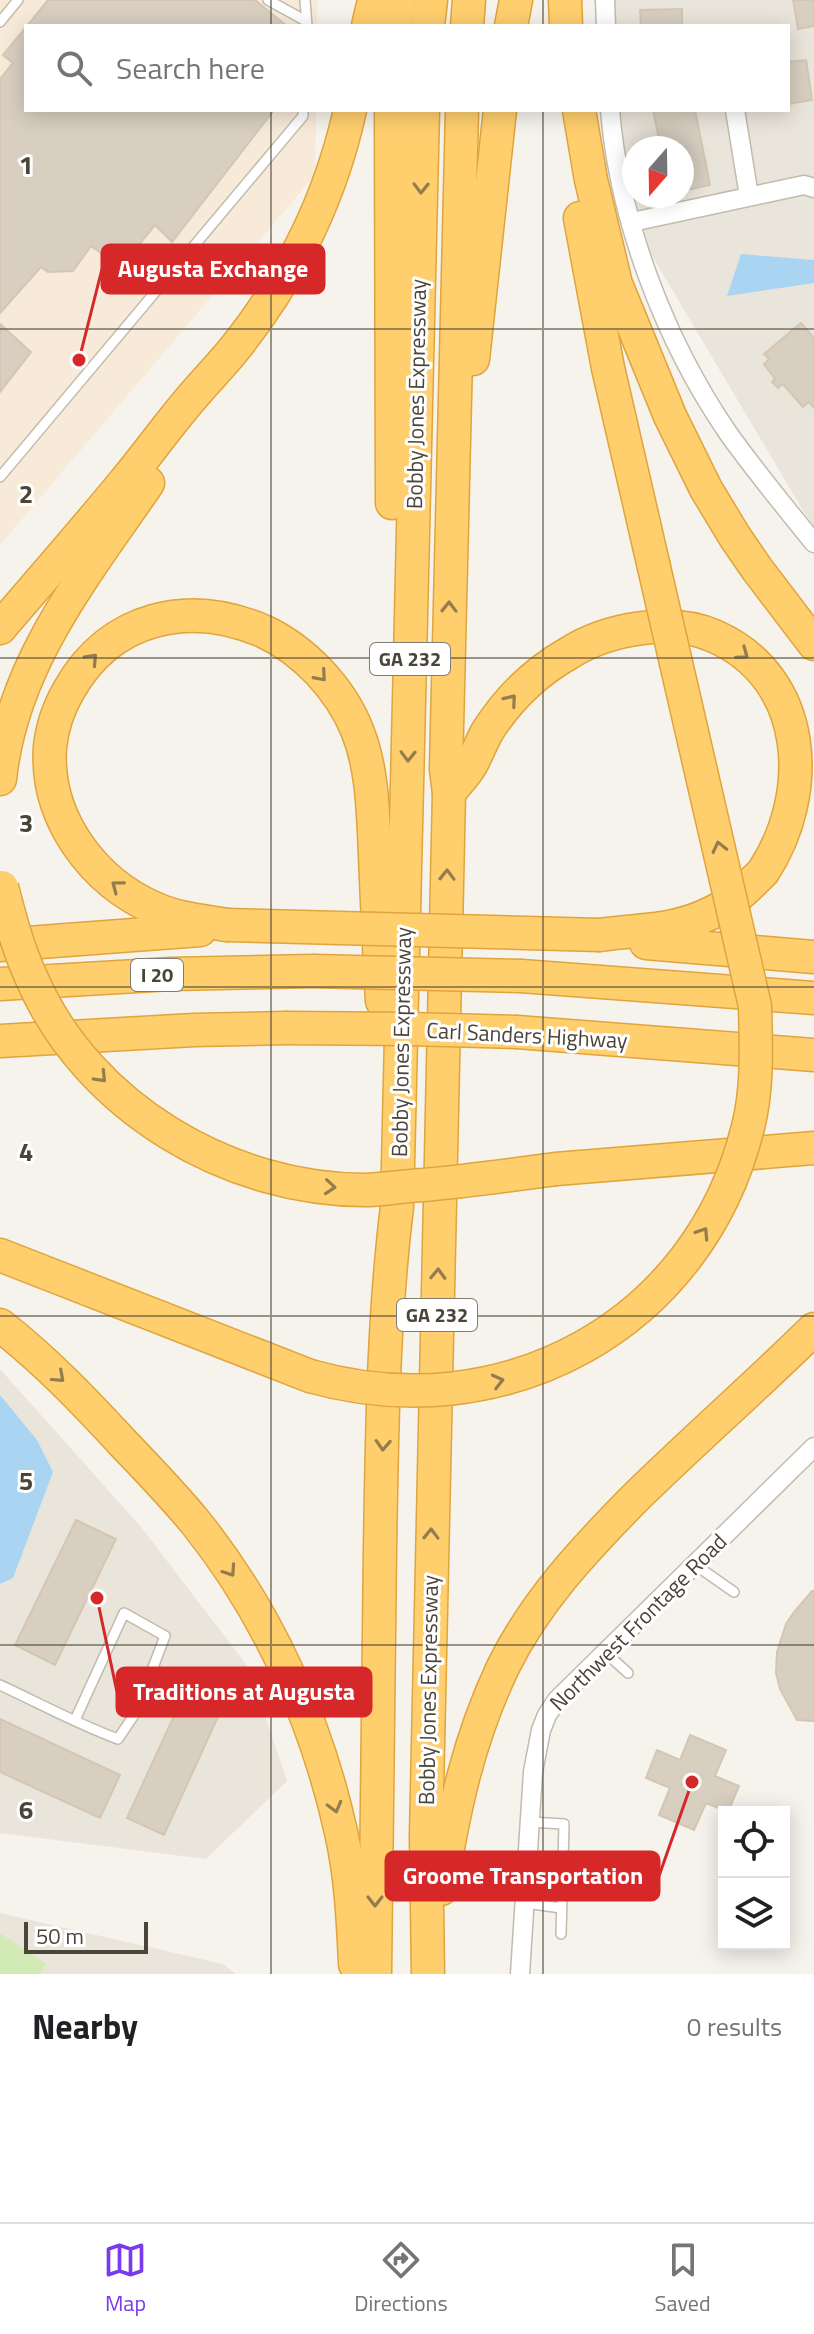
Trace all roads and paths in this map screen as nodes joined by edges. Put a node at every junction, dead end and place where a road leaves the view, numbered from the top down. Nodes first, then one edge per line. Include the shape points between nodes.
1 (18, 0) edge
2 (268, 0) edge
3 (305, 0) edge
4 (374, 0) edge
5 (399, 0) edge
6 (431, 0) edge
7 (469, 0) edge
8 (516, 0) edge
9 (565, 0) edge
10 (605, 0) edge
11 (0, 22) edge
12 (306, 24) edge
13 (368, 24) edge
14 (396, 24) edge
15 (428, 24) edge
16 (467, 24) edge
17 (511, 24) edge
18 (566, 24) edge
19 (606, 24) edge
20 (303, 112) edge
21 (349, 112) edge
22 (391, 112) edge
23 (423, 112) edge
24 (462, 112) edge
25 (500, 112) edge
26 (565, 112) edge
27 (579, 112) edge
28 (610, 112) edge
29 (735, 112) edge
30 (814, 188) edge
31 (749, 196) junction
32 (632, 222) junction
33 (183, 407) junction
34 (0, 477) edge
35 (814, 543) edge
36 (450, 569) junction
37 (0, 628) edge
38 (814, 644) edge
39 (409, 717) junction
40 (0, 779) edge
41 (449, 793) junction
42 (1, 876) edge
43 (227, 925) junction
44 (600, 935) junction
45 (0, 945) edge
46 (814, 957) edge
47 (0, 984) edge
48 (814, 998) edge
49 (0, 1041) edge
50 (814, 1055) edge
51 (814, 1148) edge
52 (0, 1255) edge
53 (391, 1256) junction
54 (0, 1325) edge
55 (814, 1329) edge
56 (814, 1447) edge
57 (694, 1564) junction
58 (734, 1592) dead end
59 (605, 1652) junction
60 (628, 1673) dead end
61 (0, 1685) edge
62 (75, 1720) junction
63 (530, 1822) junction
64 (526, 1903) junction
65 (561, 1908) junction
66 (561, 1934) dead end
67 (428, 1969) edge
68 (356, 1974) edge
69 (375, 1974) edge
70 (520, 1974) edge

1 - 11 lane
2 - 12 lane
3 - 12 lane
4 - 13 highway
5 - 14 highway
6 - 15 highway
7 - 16 highway
8 - 17 highway
9 - 18 highway
10 - 19 street
20 - 34 lane
21 - 33 highway via 331,180 308,236 232,353
22 - 39 highway via 393,572
23 -> 39 highway, Bobby Jones Expressway / GA 232
24 - 36 highway, Bobby Jones Expressway / GA 232
25 - 36 highway
52 -> 26 highway, bridge via 310,1376 363,1388 421,1392 480,1386 587,1347 666,1280 719,1207 749,1124 756,1066 755,1006 602,339
27 - 38 highway via 616,284 670,416 735,537
28 - 32 street
29 - 31 street
30 - 31 street via 804,185
31 - 32 street
32 - 35 street via 660,306 694,378 729,433
33 - 37 highway
33 - 40 highway via 149,481 33,659 12,718
41 -> 36 highway, Bobby Jones Expressway / GA 232
39 -> 53 highway, Bobby Jones Expressway / GA 232 via 397,1207
41 -> 44 highway via 520,689 589,642 645,626 691,629 713,635 751,659 790,705 800,727 805,777 786,841 748,888 714,912 662,930
67 -> 41 highway, Bobby Jones Expressway / GA 232 via 426,1836
42 -> 51 highway, bridge via 32,981 80,1055 132,1106 185,1144 236,1166 293,1183 368,1190
43 - 44 highway, bridge
43 - 45 highway
43 -> 53 highway via 157,910 115,885 81,851 53,789 53,728 75,680 114,638 163,618 226,618 289,645 322,675 357,728 372,801
44 - 46 highway via 616,941
47 - 48 highway, I 20, bridge via 313,971 521,976
49 - 50 highway, Carl Sanders Highway, bridge via 194,1030 408,1029
53 -> 69 highway, Bobby Jones Expressway / GA 232 via 381,1478
54 -> 68 highway via 70,1387 196,1523 267,1630 318,1744 341,1833
55 - 67 highway via 592,1542 520,1638 492,1693 463,1775
56 - 57 street, Northwest Frontage Road
57 - 58 lane
57 - 59 street, Northwest Frontage Road
59 - 60 lane
59 - 63 street, Northwest Frontage Road via 547,1715 535,1751
61 - 62 lane
62 - 62 lane via 124,1613 165,1636 136,1712 118,1739
63 - 64 street, Northwest Frontage Road
63 - 65 lane via 564,1824
64 - 65 lane
64 - 70 street, Northwest Frontage Road
65 - 66 lane

